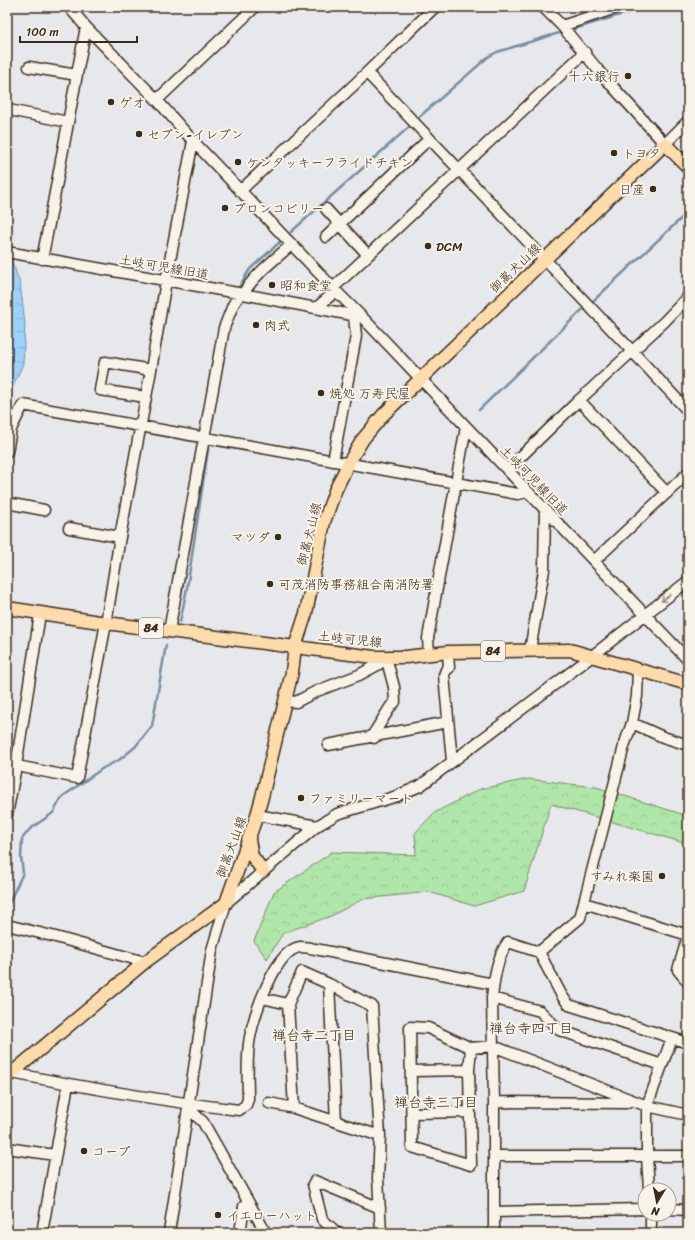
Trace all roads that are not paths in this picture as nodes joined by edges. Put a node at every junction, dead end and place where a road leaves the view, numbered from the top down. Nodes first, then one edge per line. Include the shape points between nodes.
1 (69, 7) edge
2 (255, 7) edge
3 (435, 7) edge
4 (543, 7) edge
5 (619, 7) edge
6 (562, 26) junction
7 (86, 27) junction
8 (585, 52) junction
9 (29, 67) dead end
10 (367, 73) junction
11 (77, 75) junction
12 (157, 100) junction
13 (9, 110) dead end
14 (688, 121) edge
15 (68, 122) junction
16 (430, 139) junction
17 (193, 141) junction
18 (665, 144) junction
19 (688, 167) edge
20 (459, 170) junction
21 (240, 191) junction
22 (326, 209) dead end
23 (340, 224) junction
24 (326, 237) dead end
25 (291, 245) junction
26 (7, 252) edge
27 (368, 255) junction
28 (38, 258) junction
29 (545, 259) junction
30 (166, 281) junction
31 (334, 290) junction
32 (242, 294) junction
33 (688, 297) edge
34 (316, 308) junction
35 (358, 316) junction
36 (632, 351) junction
37 (151, 370) junction
38 (420, 379) junction
39 (146, 397) junction
40 (579, 400) junction
41 (688, 411) edge
42 (141, 426) junction
43 (466, 427) junction
44 (204, 437) junction
45 (7, 452) edge
46 (333, 460) junction
47 (348, 464) junction
48 (507, 470) junction
49 (688, 473) edge
50 (456, 483) junction
51 (528, 492) junction
52 (667, 493) junction
53 (7, 503) edge
54 (44, 510) dead end
55 (545, 510) junction
56 (69, 528) dead end
57 (120, 538) junction
58 (594, 561) junction
59 (688, 581) edge
60 (7, 608) edge
61 (40, 614) junction
62 (644, 615) junction
63 (106, 623) junction
64 (169, 631) junction
65 (295, 647) junction
66 (530, 650) junction
67 (448, 652) junction
68 (429, 654) junction
69 (592, 655) junction
70 (386, 657) junction
71 (688, 660) edge
72 (638, 669) junction
73 (688, 684) edge
74 (285, 701) junction
75 (448, 722) junction
76 (632, 723) junction
77 (374, 738) junction
78 (328, 745) dead end
79 (688, 745) edge
80 (452, 761) junction
81 (12, 765) edge
82 (7, 815) edge
83 (257, 815) junction
84 (317, 826) junction
85 (249, 839) junction
86 (263, 871) junction
87 (584, 902) junction
88 (226, 903) junction
89 (7, 926) edge
90 (688, 935) edge
91 (539, 952) junction
92 (145, 962) junction
93 (688, 982) edge
94 (329, 984) junction
95 (493, 984) junction
96 (262, 998) junction
97 (492, 998) junction
98 (288, 1004) junction
99 (672, 1038) junction
100 (688, 1043) edge
101 (493, 1046) junction
102 (471, 1048) junction
103 (662, 1065) junction
104 (470, 1070) junction
105 (412, 1071) junction
106 (10, 1075) edge
107 (68, 1084) junction
108 (629, 1099) junction
109 (494, 1102) junction
110 (269, 1103) dead end
111 (189, 1106) junction
112 (647, 1106) junction
113 (294, 1108) junction
114 (470, 1112) junction
115 (412, 1113) junction
116 (688, 1115) edge
117 (336, 1121) junction
118 (380, 1136) junction
119 (7, 1148) edge
120 (55, 1156) junction
121 (494, 1156) junction
122 (647, 1156) junction
123 (688, 1156) edge
124 (649, 1182) edge
125 (248, 1202) junction
126 (380, 1208) junction
127 (637, 1209) edge
128 (677, 1209) edge
129 (688, 1210) edge
130 (494, 1212) junction
131 (651, 1222) edge
132 (42, 1233) edge
133 (169, 1233) edge
134 (240, 1233) edge
135 (266, 1233) edge
136 (337, 1233) edge
137 (381, 1233) edge
138 (494, 1233) edge
139 (651, 1233) edge

1 - 7 street, 土岐可児線旧道
2 - 12 street
3 - 10 street
4 - 6 street
5 - 6 street
6 - 8 street
7 - 11 street
7 - 12 street, 土岐可児線旧道
8 - 18 street via 603,76
8 - 20 street
9 - 11 street
10 - 16 street
10 - 21 street
11 - 15 street
12 - 17 street, 土岐可児線旧道
13 - 15 street
14 - 18 street
15 - 28 street via 61,166
16 - 20 street
16 - 23 street
17 - 21 street, 土岐可児線旧道
17 - 30 street
18 - 19 main road
18 - 29 main road, 御嵩犬山線
20 - 27 street
20 - 29 street
21 - 25 street, 土岐可児線旧道
22 - 23 street
23 - 24 street
23 - 27 street
25 - 31 street, 土岐可児線旧道
25 - 32 street via 259,274
26 - 28 street, 土岐可児線旧道
27 - 31 street
28 - 30 street, 土岐可児線旧道
29 - 36 street
29 - 38 main road, 御嵩犬山線
30 - 32 street, 土岐可児線旧道
30 - 37 street
31 - 34 street
31 - 35 street, 土岐可児線旧道
32 - 34 street, 土岐可児線旧道
32 - 44 street via 233,305 224,328
33 - 36 street
34 - 35 street, 土岐可児線旧道
35 - 38 street, 土岐可児線旧道
35 - 46 street
36 - 40 street
36 - 41 street
37 - 39 street
37 - 39 street via 105,362 100,390
38 - 43 street, 土岐可児線旧道
38 - 47 main road, 御嵩犬山線 via 383,415 363,439
39 - 42 street
40 - 48 street
40 - 52 street
42 - 44 street
42 - 45 street via 23,405 11,429
42 - 57 street
43 - 48 street, 土岐可児線旧道
43 - 50 street
44 - 46 street
44 - 64 street
46 - 47 street
47 - 50 street
47 - 65 main road, 御嵩犬山線 via 324,522 306,613
48 - 51 street, 土岐可児線旧道
49 - 52 street
50 - 51 street via 518,494
50 - 68 street via 428,638
51 - 55 street, 土岐可児線旧道
52 - 58 street
53 - 54 street
55 - 58 street, 土岐可児線旧道
55 - 66 street via 544,570
56 - 57 street
57 - 63 street
58 - 62 street, 土岐可児線旧道
59 -> 62 street
60 - 61 main road, 土岐可児線 / 84
61 - 63 main road, 土岐可児線 / 84
61 - 81 street
62 - 69 street
62 - 71 street, 土岐可児線旧道
63 - 64 main road, 土岐可児線 / 84
63 - 81 street via 77,778
64 - 65 main road, 土岐可児線 / 84
65 - 70 main road, 土岐可児線 / 84
65 - 74 main road, 御嵩犬山線
66 - 67 main road, 土岐可児線 / 84
66 - 69 main road, 土岐可児線 / 84 via 570,650
67 - 68 main road, 土岐可児線 / 84
67 - 75 street via 449,668 444,675
68 - 70 main road, 土岐可児線 / 84
69 - 72 main road, 土岐可児線 / 84
69 - 80 street
70 - 74 street via 359,675 316,691 296,702
70 - 77 street via 395,702 374,733
72 - 73 main road, 土岐可児線 / 84
72 - 76 street
74 - 83 main road, 御嵩犬山線
75 - 77 street
75 - 80 street
76 - 79 street
76 - 87 street
77 - 78 street
80 - 84 street via 420,786 394,797 337,814
81 - 82 street
83 - 84 street
83 - 85 main road, 御嵩犬山線
84 - 86 street
85 - 86 main road via 252,856
85 - 88 main road, 御嵩犬山線
86 - 88 street
87 - 90 street
87 - 91 street via 580,918
88 - 92 main road
88 - 111 street via 212,950
89 - 92 street
90 - 93 street via 678,970
91 - 95 street via 508,942 503,949
91 - 99 street via 569,1005
92 - 106 main road
94 - 98 street via 302,972
94 - 117 street
94 - 118 street via 372,1006
95 - 96 street via 300,947 289,951 281,959
95 - 97 street
96 - 98 street
96 - 111 street via 248,1050 246,1105 239,1110
97 - 101 street
97 - 103 street via 540,1011 559,1030
98 - 113 street
99 - 100 street
99 - 103 street
101 - 102 street
101 - 108 street
101 - 109 street
102 - 104 street
102 - 105 street via 428,1028 410,1027
103 - 112 street
104 - 105 street
104 - 114 street
105 - 115 street
106 - 107 street
107 - 111 street
107 - 120 street
108 - 109 street via 626,1103
108 - 112 street
109 - 121 street
110 - 113 street
111 - 125 street via 203,1122
111 - 133 street
112 - 116 street
112 - 122 street
113 - 117 street
114 - 115 street
114 - 115 street via 471,1165 412,1147
117 - 118 street
118 - 126 street
119 - 120 street
120 - 132 street
121 - 122 street
121 - 130 street
122 - 123 street
122 - 124 street
125 - 134 street via 244,1206
125 - 135 street
126 - 136 street via 315,1181 313,1184 322,1219
126 - 137 street
127 - 130 street
128 - 129 street
130 - 138 street
131 - 139 street

